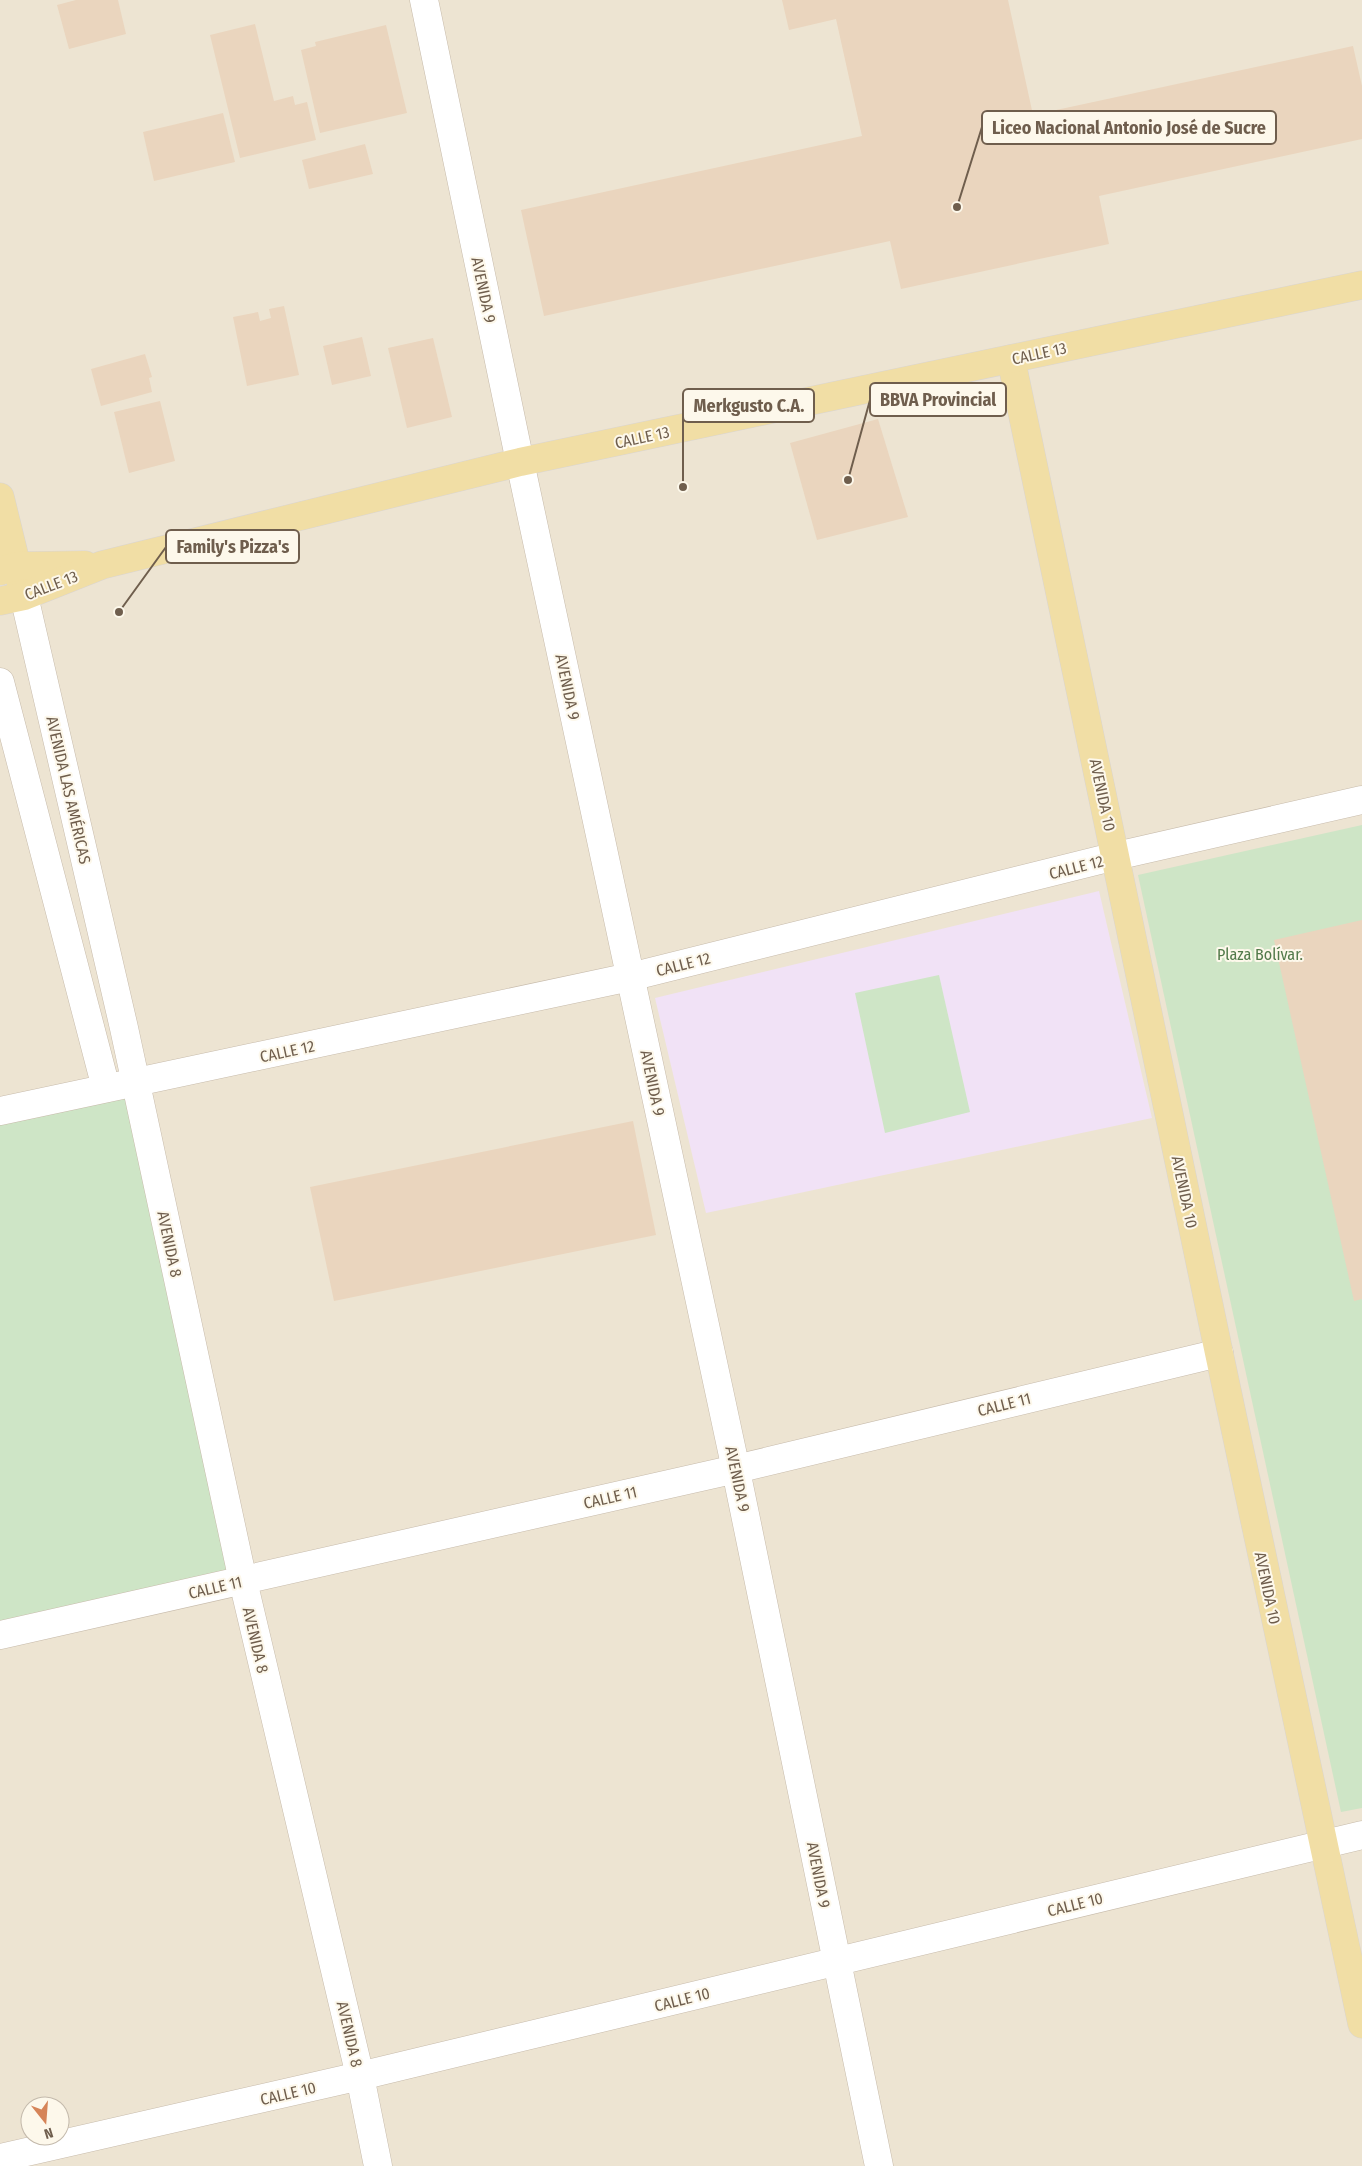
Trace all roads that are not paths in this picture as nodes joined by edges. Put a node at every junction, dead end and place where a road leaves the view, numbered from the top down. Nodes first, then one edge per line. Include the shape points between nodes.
1 (424, 0) edge
2 (1362, 285) edge
3 (1012, 359) junction
4 (520, 462) junction
5 (0, 497) edge
6 (102, 565) junction
7 (8, 568) edge
8 (12, 599) edge
9 (0, 682) edge
10 (1362, 800) edge
11 (1116, 856) junction
12 (630, 977) junction
13 (135, 1083) junction
14 (106, 1088) junction
15 (0, 1110) edge
16 (1218, 1352) junction
17 (736, 1468) junction
18 (246, 1581) junction
19 (0, 1635) edge
20 (1362, 1835) edge
21 (1322, 1844) junction
22 (836, 1961) junction
23 (1362, 2024) edge
24 (360, 2076) junction
25 (0, 2158) edge
26 (378, 2166) edge
27 (879, 2166) edge

1 - 4 street, AVENIDA 9
2 - 3 main road, CALLE 13
3 - 4 main road, CALLE 13
3 - 11 main road, AVENIDA 10
4 - 6 main road, CALLE 13
4 - 12 street, AVENIDA 9
5 - 7 main road, AVENIDA LAS AMÉRICAS
6 - 7 main road, CALLE 13
6 - 8 main road, CALLE 13
7 - 8 main road, AVENIDA LAS AMÉRICAS
8 - 13 street, AVENIDA LAS AMÉRICAS via 124,1028
9 - 14 street
10 - 11 street, CALLE 12
11 - 12 street, CALLE 12
11 - 16 main road, AVENIDA 10
12 - 13 street, CALLE 12
12 - 17 street, AVENIDA 9
13 - 14 street, CALLE 12
13 - 18 street, AVENIDA 8
14 - 15 street, CALLE 12
16 - 17 street, CALLE 11
16 - 21 main road, AVENIDA 10
17 - 18 street, CALLE 11
17 - 22 street, AVENIDA 9
18 - 19 street, CALLE 11
18 - 24 street, AVENIDA 8
20 - 21 street, CALLE 10
21 - 22 street, CALLE 10
21 - 23 main road, AVENIDA 10
22 - 24 street, CALLE 10
22 - 27 street, AVENIDA 9
24 - 25 street, CALLE 10
24 - 26 street, AVENIDA 8

